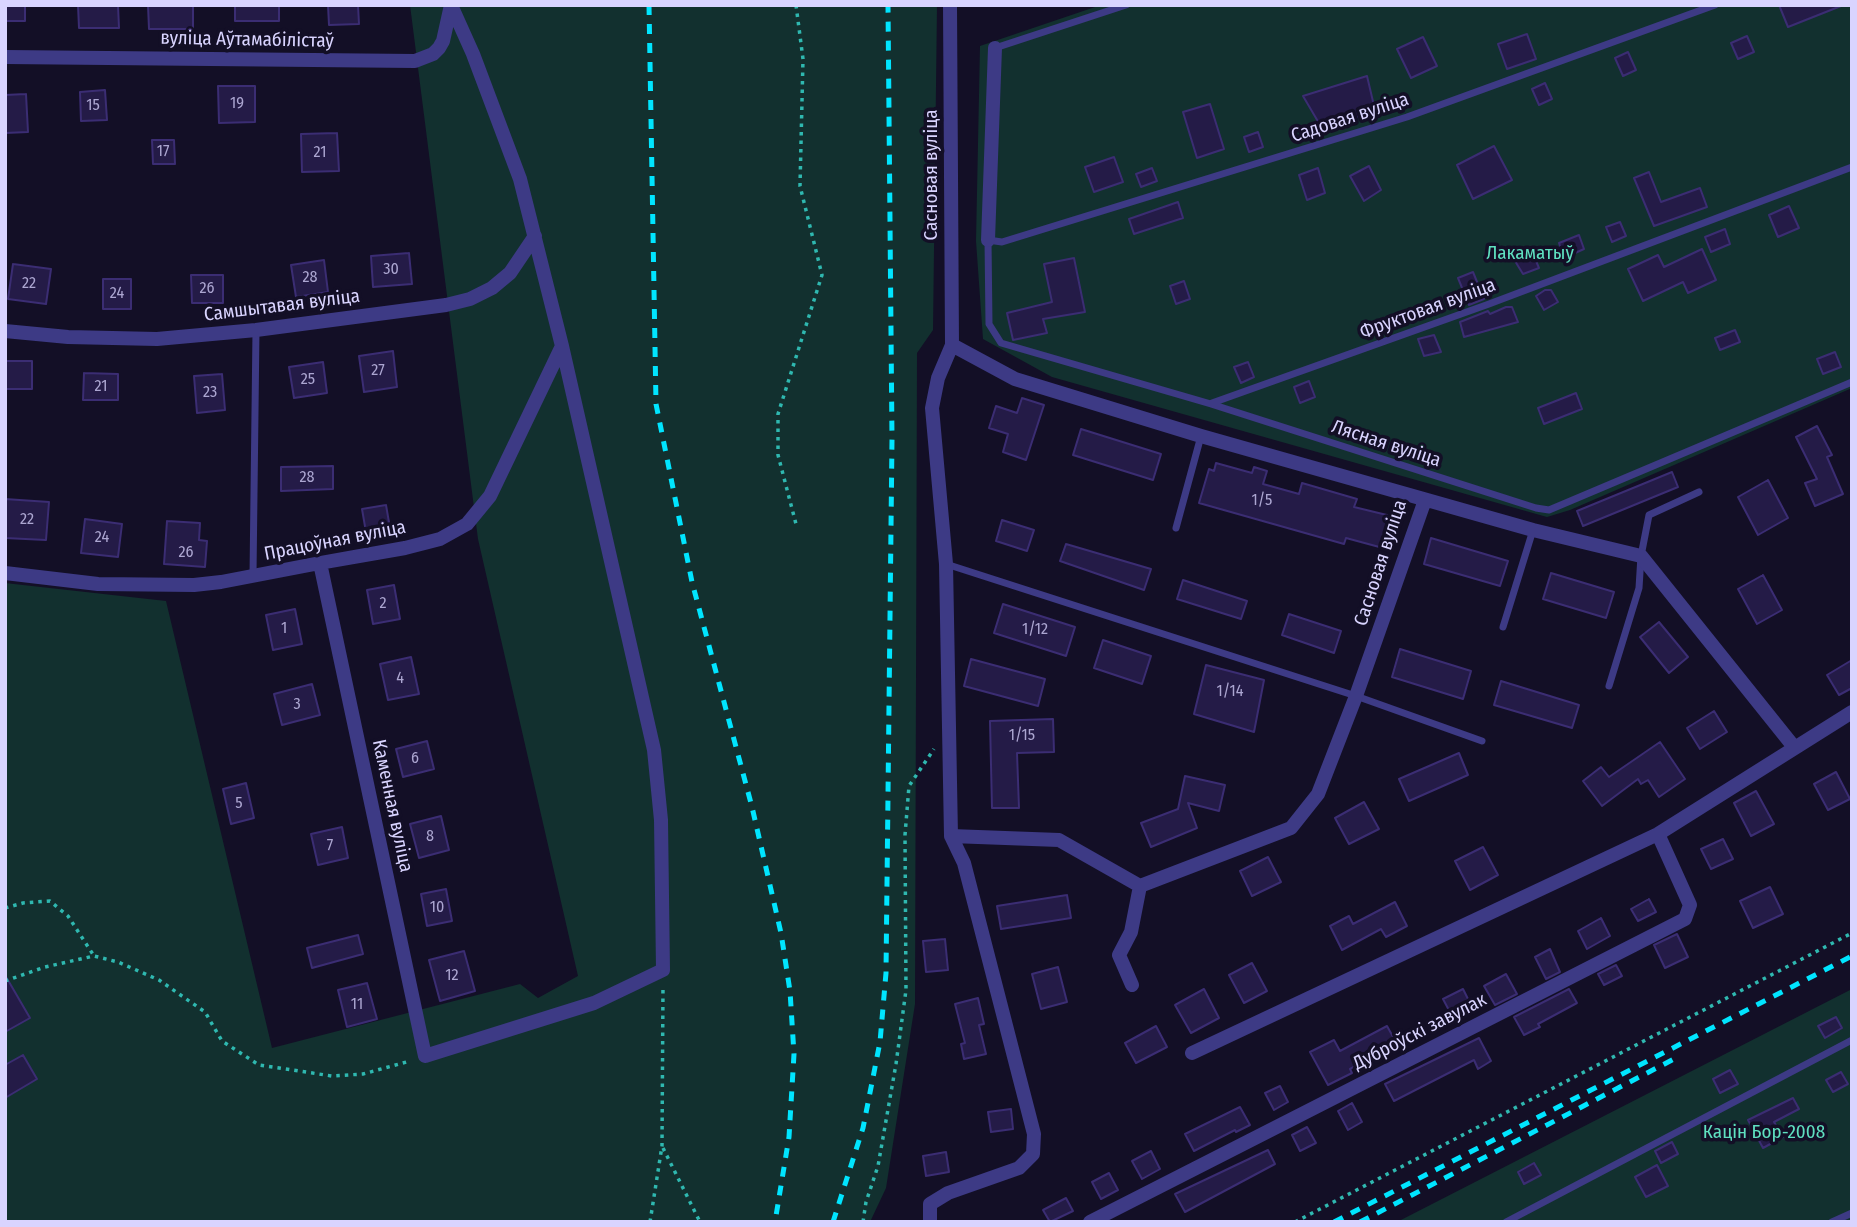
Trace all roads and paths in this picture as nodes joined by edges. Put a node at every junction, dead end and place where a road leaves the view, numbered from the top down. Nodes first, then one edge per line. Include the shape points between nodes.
1 (451, 5) edge
2 (796, 5) edge
3 (950, 5) edge
4 (1126, 5) edge
5 (1715, 5) edge
6 (996, 48) joint
7 (5, 57) edge
8 (1852, 167) edge
9 (535, 236) junction
10 (988, 240) junction
11 (256, 330) junction
12 (5, 331) edge
13 (952, 345) junction
14 (562, 346) junction
15 (1852, 382) edge
16 (1211, 404) junction
17 (1201, 436) junction
18 (1699, 492) dead end
19 (1425, 500) junction
20 (796, 524) dead end
21 (1176, 528) dead end
22 (1532, 530) junction
23 (1641, 556) junction
24 (320, 564) junction
25 (946, 564) junction
26 (5, 573) edge
27 (253, 576) junction
28 (1503, 627) dead end
29 (1609, 686) dead end
30 (1356, 696) junction
31 (1852, 712) edge
32 (949, 726) junction
33 (1482, 741) dead end
34 (1794, 747) junction
35 (1658, 834) junction
36 (951, 836) junction
37 (1140, 886) junction
38 (5, 908) edge
39 (1852, 933) edge
40 (94, 956) junction
41 (663, 970) junction
42 (5, 981) edge
43 (1132, 985) dead end
44 (1852, 1040) edge
45 (1192, 1053) dead end
46 (425, 1056) junction
47 (662, 1146) junction
48 (1852, 1213) edge
49 (650, 1222) edge
50 (700, 1222) edge
51 (863, 1222) edge
52 (930, 1222) edge
53 (1090, 1222) edge
54 (1295, 1222) edge
55 (1506, 1222) edge
56 (1832, 1222) edge

1 - 7 street, вуліца Аўтамабілістаў via 439,48 415,61
1 - 9 street via 520,178
2 - 20 path via 803,59 800,186 822,275 778,415 778,455
3 - 13 street, Сасновая вуліца
4 - 6 lane
5 - 10 lane, Садовая вуліца via 1407,117 1002,242
6 - 10 street
8 - 16 lane, Фруктовая вуліца
9 - 11 street, Самшытавая вуліца via 510,273 470,299
9 - 14 street
10 - 16 lane, Лясная вуліца via 989,324 1001,343
11 - 12 street, Самшытавая вуліца via 157,339
11 - 27 lane
13 - 17 street, Сасновая вуліца via 1014,379
13 - 25 street, Сасновая вуліца via 932,408
14 - 24 street, Працоўная вуліца via 491,496 467,524 424,544
14 - 41 street via 654,750 661,820
15 - 16 lane, Лясная вуліца via 1549,510
17 - 19 street, Сасновая вуліца
17 - 21 lane
18 - 23 lane via 1649,515
19 - 22 street
19 - 30 street, Сасновая вуліца
22 - 23 street
22 - 28 lane
23 - 29 lane via 1640,589
23 - 34 street
24 - 27 street, Працоўная вуліца
24 - 46 street, Каменная вуліца
25 - 30 lane
25 - 32 street, Сасновая вуліца
26 - 27 street, Працоўная вуліца via 131,586
30 - 33 lane
30 - 37 street, Сасновая вуліца via 1318,794 1291,828
31 - 34 street
32 - 36 street, Сасновая вуліца
32 - 51 path via 909,786 906,990 878,1166
34 - 35 street
35 - 45 street
35 - 53 street, Дуброўскі завулак via 1690,905 1685,919
36 - 37 street via 1059,839
36 - 52 street via 968,877 1034,1134 1033,1154 1019,1168 930,1204
37 - 43 street via 1131,932 1119,955
38 - 40 path via 50,901 68,916
39 - 54 path
40 - 42 path
40 - 46 path via 159,980 205,1012 222,1041 260,1066 332,1076 363,1074
41 - 46 street via 594,1003
41 - 47 path
44 - 55 lane
47 - 49 path
47 - 50 path
48 - 56 lane

